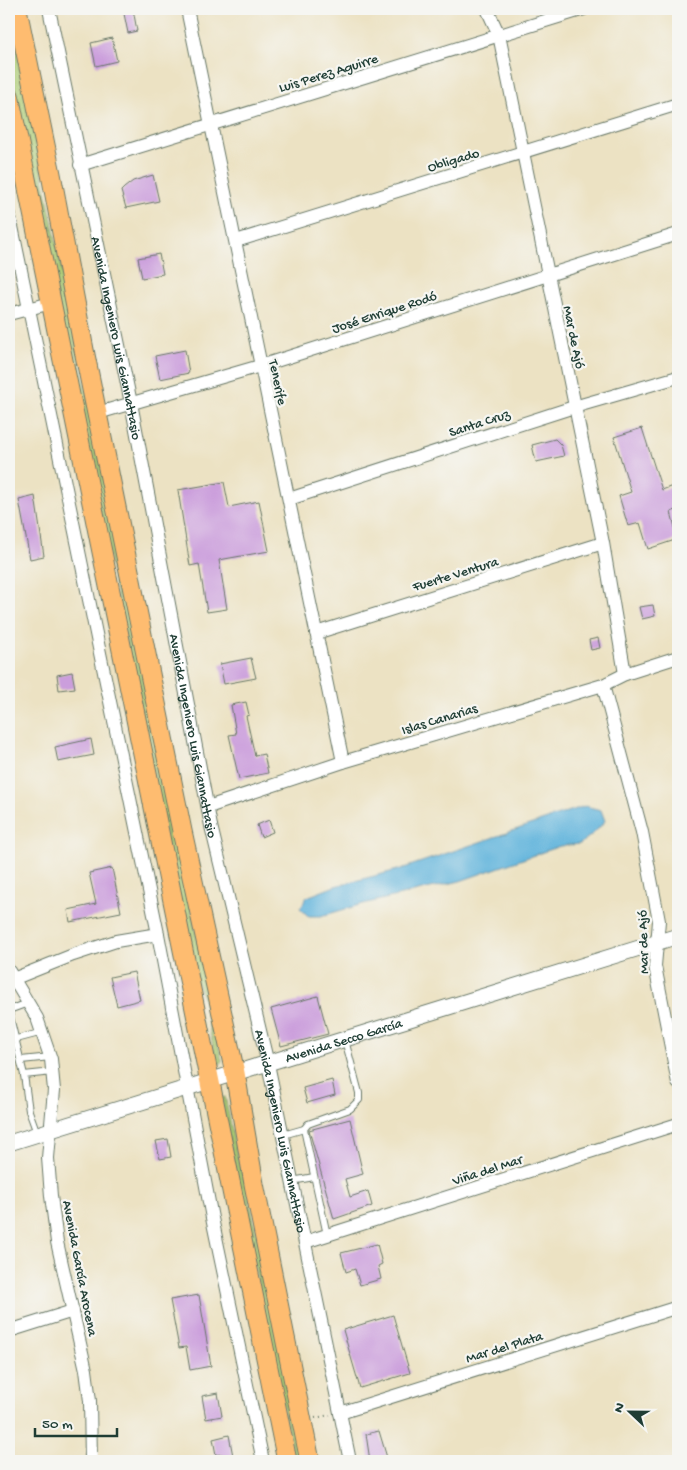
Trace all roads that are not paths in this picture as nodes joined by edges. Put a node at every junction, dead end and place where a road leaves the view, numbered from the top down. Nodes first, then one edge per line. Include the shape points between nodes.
1 (17, 9) edge
2 (49, 9) edge
3 (186, 9) edge
4 (487, 9) edge
5 (584, 9) edge
6 (499, 35) junction
7 (9, 95) edge
8 (678, 104) edge
9 (210, 123) junction
10 (522, 154) junction
11 (80, 164) junction
12 (9, 212) edge
13 (678, 234) edge
14 (236, 241) junction
15 (547, 276) junction
16 (51, 303) junction
17 (28, 309) junction
18 (9, 314) edge
19 (260, 366) junction
20 (678, 377) edge
21 (131, 403) junction
22 (574, 407) junction
23 (98, 413) junction
24 (289, 499) junction
25 (602, 543) junction
26 (316, 633) junction
27 (678, 657) edge
28 (625, 674) junction
29 (603, 685) junction
30 (343, 762) junction
31 (208, 807) junction
32 (158, 934) junction
33 (678, 936) edge
34 (657, 943) junction
35 (11, 975) edge
36 (28, 1003) junction
37 (9, 1012) edge
38 (43, 1032) junction
39 (16, 1039) junction
40 (345, 1040) junction
41 (9, 1041) edge
42 (50, 1057) junction
43 (21, 1060) junction
44 (268, 1064) junction
45 (53, 1072) junction
46 (235, 1073) junction
47 (24, 1075) junction
48 (210, 1080) junction
49 (678, 1083) edge
50 (188, 1087) junction
51 (678, 1124) edge
52 (304, 1128) junction
53 (43, 1133) junction
54 (282, 1135) junction
55 (9, 1143) edge
56 (314, 1176) junction
57 (292, 1181) junction
58 (327, 1235) junction
59 (305, 1242) junction
60 (678, 1307) edge
61 (73, 1311) junction
62 (9, 1331) edge
63 (340, 1413) junction
64 (91, 1461) edge
65 (263, 1461) edge
66 (287, 1461) edge
67 (310, 1461) edge
68 (350, 1461) edge

1 - 23 main road
2 - 11 street, Avenida Ingeniero Luis Giannattasio
3 - 9 street, Tenerife
4 - 6 street, Mar de Ajó
5 - 6 street, Luis Perez Aguirre
6 - 9 street, Luis Perez Aguirre
6 - 10 street, Mar de Ajó
7 - 16 main road
8 - 10 street, Obligado
9 - 11 street, Luis Perez Aguirre
9 - 14 street, Tenerife
10 - 14 street, Obligado
10 - 15 street, Mar de Ajó
11 - 21 street, Avenida Ingeniero Luis Giannattasio
12 - 17 street
13 - 15 street, José Enrique Rodó
14 - 19 street, Tenerife
15 - 19 street, José Enrique Rodó
15 - 22 street, Mar de Ajó
16 - 17 street
16 - 48 main road
17 - 18 street
17 - 32 street
19 - 21 street, José Enrique Rodó
19 - 24 street, Tenerife
20 - 22 street, Santa Cruz
21 - 23 street, José Enrique Rodó
21 - 31 street, Avenida Ingeniero Luis Giannattasio
22 - 24 street, Santa Cruz
22 - 25 street, Mar de Ajó
23 - 46 main road via 182,832
24 - 26 street, Tenerife
25 - 26 street, Fuerte Ventura
25 - 28 street, Mar de Ajó
26 - 30 street, Tenerife
27 - 28 street, Islas Canarias
28 - 29 street, Islas Canarias
29 - 30 street, Islas Canarias
29 - 34 street, Mar de Ajó via 642,832 659,920
30 - 31 street, Islas Canarias
31 - 44 street, Avenida Ingeniero Luis Giannattasio
32 - 35 street via 116,941
32 - 50 street
33 - 34 street, Avenida Secco García
34 - 40 street, Avenida Secco García
34 - 49 street, Mar de Ajó via 655,966
35 - 36 street, Avenida García Arocena
36 - 37 lane
36 - 38 street, Avenida García Arocena
37 - 39 lane
38 - 39 lane
38 - 42 street, Avenida García Arocena
39 - 41 lane
39 - 43 lane
40 - 44 street, Avenida Secco García
40 - 52 lane via 359,1100 350,1109
42 - 43 lane
42 - 45 street, Avenida García Arocena
43 - 47 lane
44 - 46 street, Avenida Secco García
44 - 54 street, Avenida Ingeniero Luis Giannattasio
45 - 47 lane
45 - 53 street, Avenida García Arocena via 54,1090
46 - 48 street, Avenida Secco García
46 - 67 main road
47 - 53 lane via 29,1111
48 - 50 street, Avenida Secco García
48 - 66 main road
50 - 53 street, Avenida Secco García
50 - 65 street
51 - 58 street, Viña del Mar
52 - 54 lane
52 - 56 lane
53 - 55 street, Avenida Secco García
53 - 61 street, Avenida García Arocena via 56,1233
54 - 57 street, Avenida Ingeniero Luis Giannattasio
56 - 57 lane
56 - 58 lane
57 - 59 street, Avenida Ingeniero Luis Giannattasio
58 - 59 street, Viña del Mar
59 - 63 street, Avenida Ingeniero Luis Giannattasio
60 - 63 street, Mar del Plata
61 - 62 street
61 - 64 street, Avenida García Arocena via 89,1393
63 - 68 street, Avenida Ingeniero Luis Giannattasio

